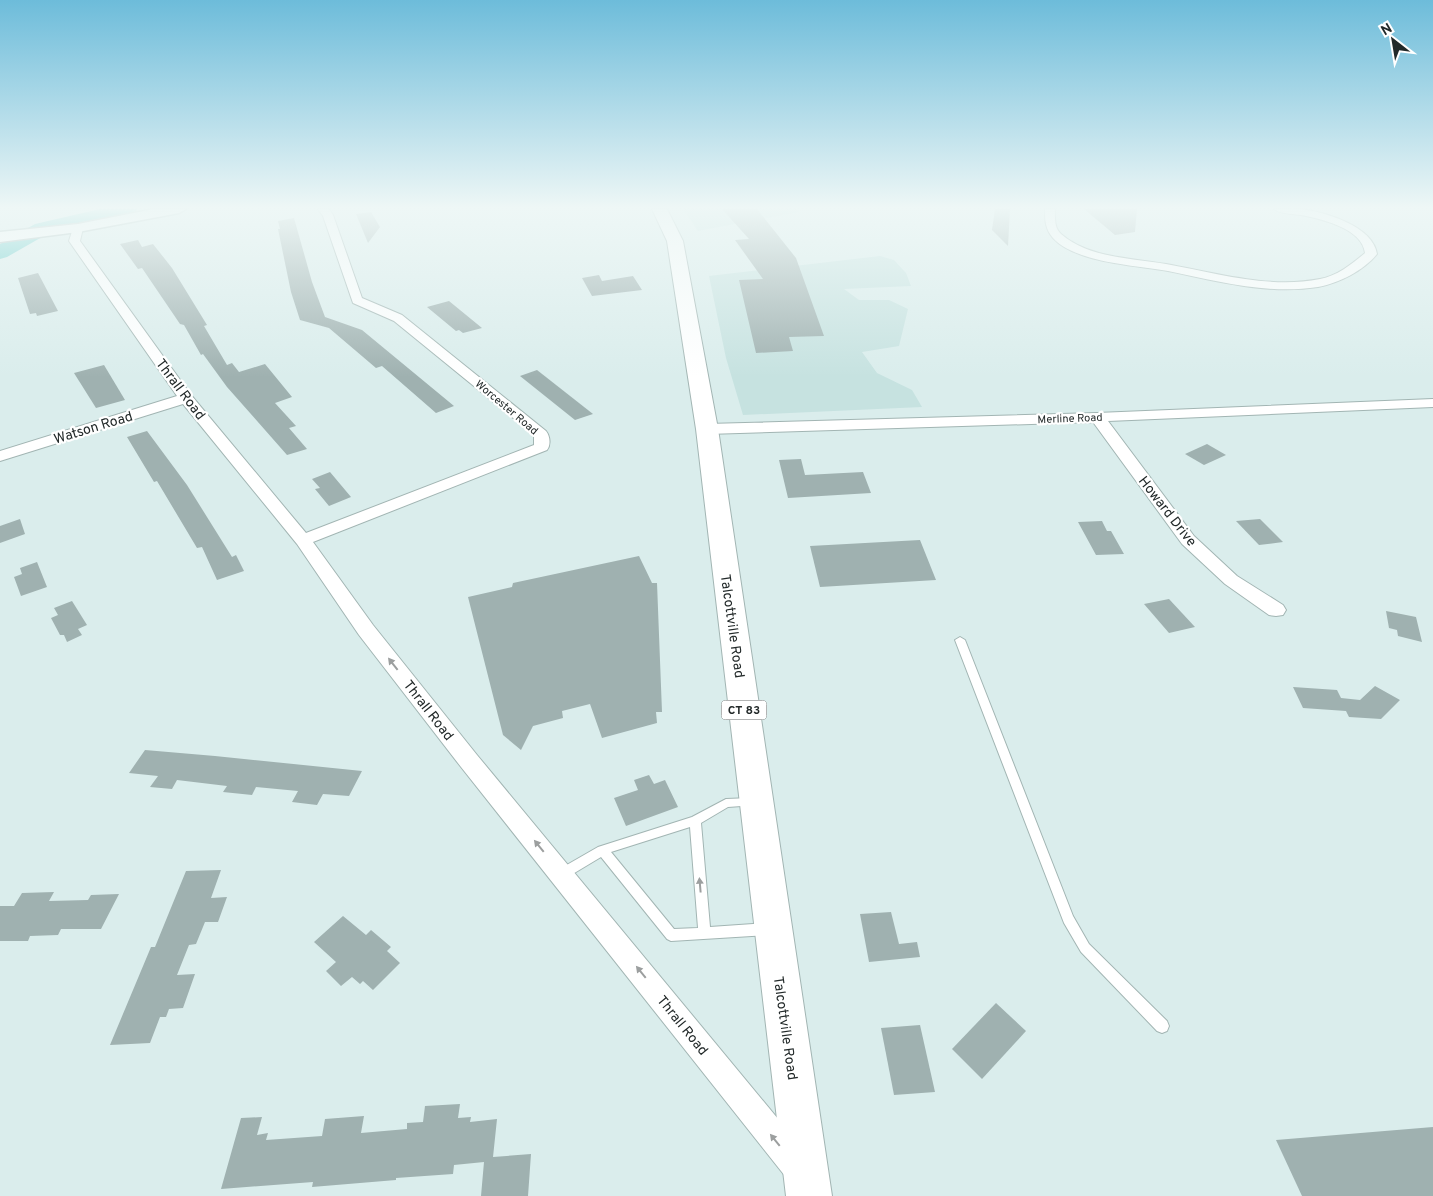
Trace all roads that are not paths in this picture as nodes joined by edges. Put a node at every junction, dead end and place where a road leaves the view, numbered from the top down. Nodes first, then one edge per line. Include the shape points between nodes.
1 (91, 265) edge
2 (345, 265) edge
3 (679, 265) edge
4 (1150, 265) edge
5 (1357, 265) edge
6 (186, 398) junction
7 (1433, 403) edge
8 (1097, 417) junction
9 (707, 429) junction
10 (0, 456) edge
11 (303, 540) junction
12 (1276, 610) dead end
13 (960, 640) dead end
14 (756, 802) junction
15 (695, 821) junction
16 (602, 850) junction
17 (562, 874) junction
18 (773, 929) junction
19 (704, 933) junction
20 (1162, 1026) dead end
21 (807, 1187) edge

1 - 6 street, Thrall Road
2 - 11 street, Worcester Road via 357,300 398,318 541,434 542,447
3 - 9 main road, Talcottville Road / CT 83
4 - 5 street via 1244,281 1297,286 1339,278
6 - 10 street, Watson Road
6 - 11 street, Thrall Road
7 - 8 street, Merline Road
8 - 9 street, Merline Road
8 - 12 street, Howard Drive via 1188,540 1232,580
9 - 14 main road, Talcottville Road / CT 83
17 -> 11 street, Thrall Road via 366,630
13 - 20 lane via 1068,919 1085,948
14 - 15 lane via 726,804
14 - 18 main road, Talcottville Road / CT 83
15 - 16 lane
19 -> 15 lane
16 - 17 lane
16 - 19 lane via 671,935
21 -> 17 street, Thrall Road
18 - 19 lane
18 - 21 main road, Talcottville Road / CT 83

